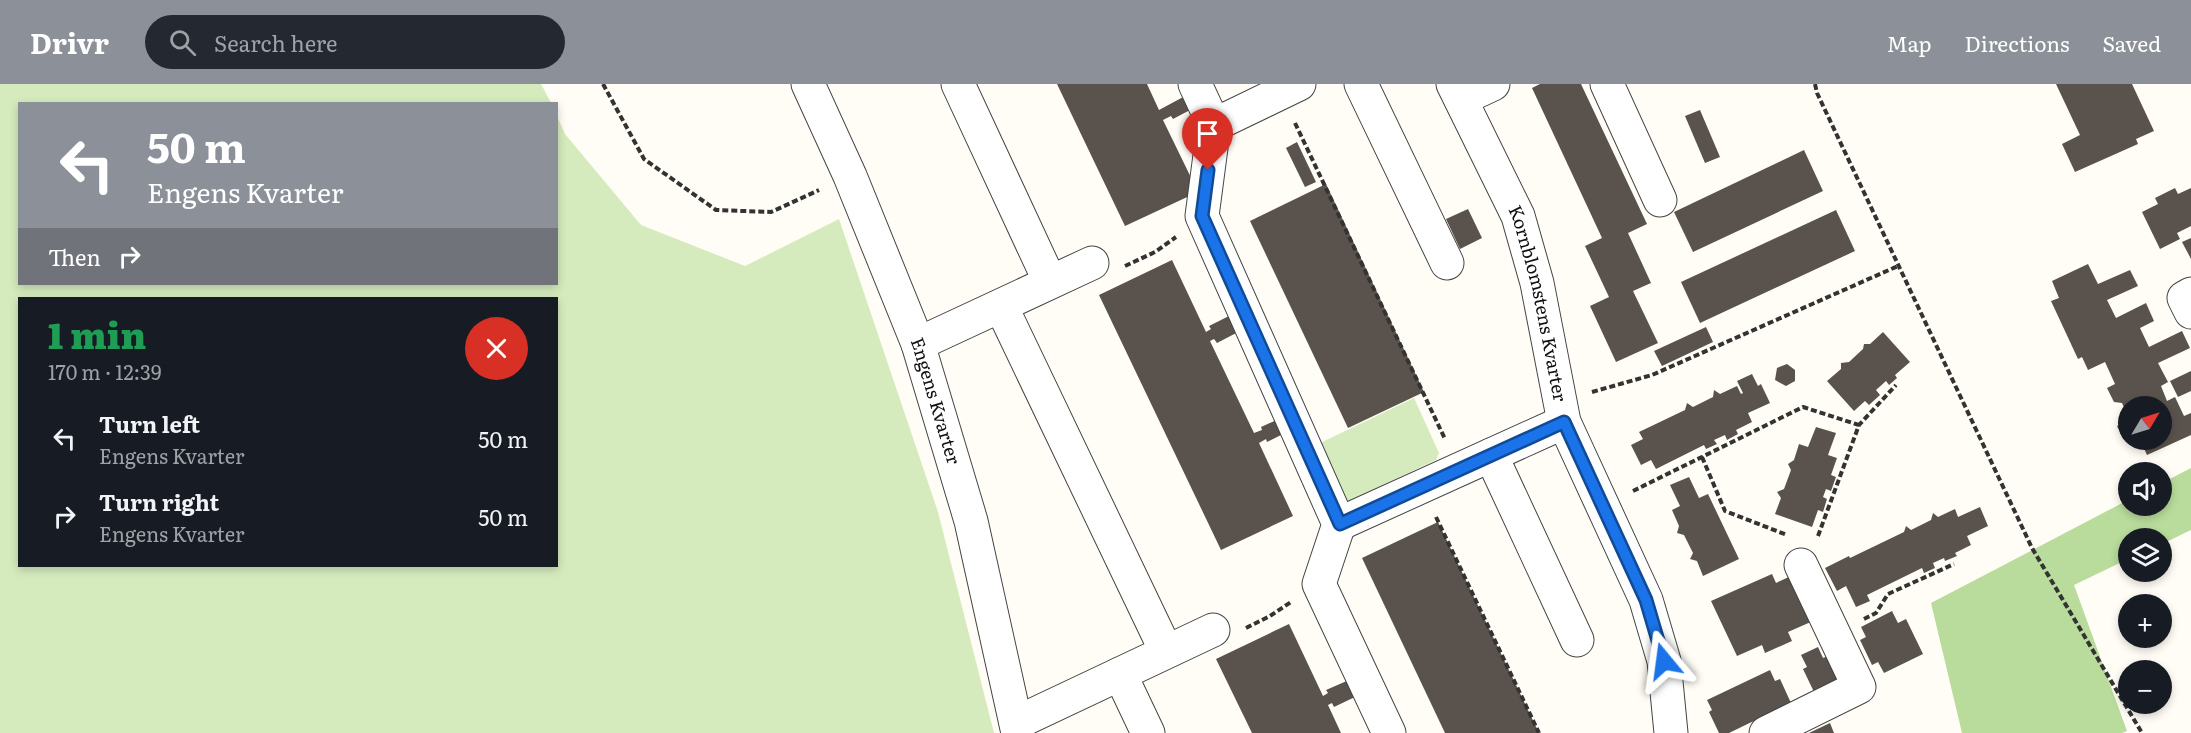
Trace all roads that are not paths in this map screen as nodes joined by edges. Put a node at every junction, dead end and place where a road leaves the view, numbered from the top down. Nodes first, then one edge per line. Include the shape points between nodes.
1 (808, 84) edge
2 (958, 84) edge
3 (1195, 84) edge
4 (1361, 84) edge
5 (1493, 84) edge
6 (1607, 84) edge
7 (1290, 88) edge
8 (1457, 92) edge
9 (1214, 124) junction
10 (1660, 200) dead end
11 (1447, 262) dead end
12 (1092, 263) road end
13 (1050, 282) junction
14 (2191, 294) edge
15 (1001, 306) junction
16 (2191, 312) edge
17 (918, 344) junction
18 (1562, 412) junction
19 (1491, 455) junction
20 (1340, 524) junction
21 (1801, 565) road end
22 (1213, 630) road end
23 (1577, 640) dead end
24 (1166, 651) junction
25 (1120, 674) junction
26 (1017, 728) edge
27 (1148, 733) edge
28 (1389, 733) edge
29 (1671, 733) edge
30 (1766, 733) edge

1 - 17 street, Engens Kvarter
2 - 13 street
3 - 9 street
4 - 11 street
5 - 8 street
6 - 10 street
7 - 9 street
8 - 18 street, Kornblomstens Kvarter via 1518,216 1537,283
9 - 20 street via 1202,216
12 - 13 street
13 - 15 street
14 - 16 street via 2184,297
15 - 17 street
15 - 24 street
17 - 26 street, Engens Kvarter via 970,520
18 - 19 street
18 - 29 street, Kornblomstens Kvarter via 1646,600 1664,661
19 - 20 street
19 - 23 street
20 - 28 street via 1319,584
21 - 30 street via 1859,687
22 - 24 street
24 - 25 street
25 - 26 street
25 - 27 street

